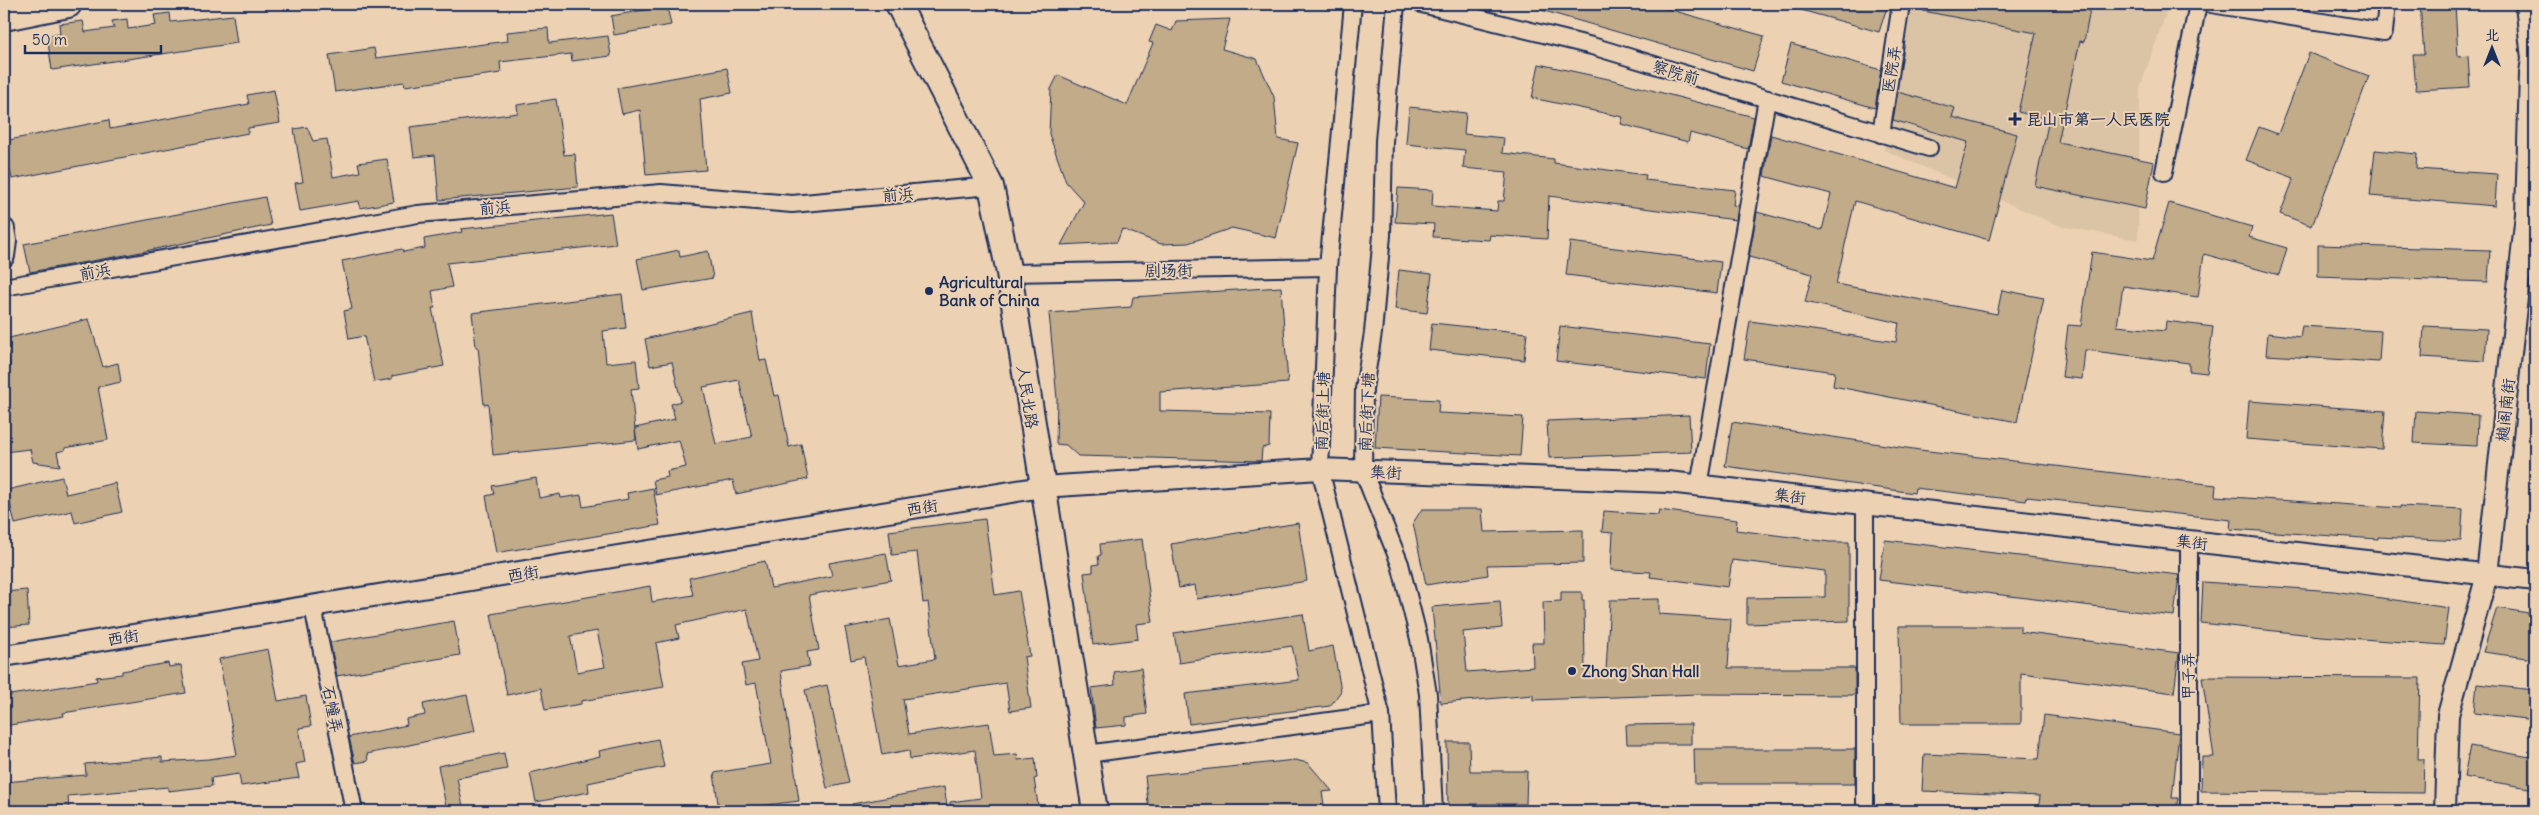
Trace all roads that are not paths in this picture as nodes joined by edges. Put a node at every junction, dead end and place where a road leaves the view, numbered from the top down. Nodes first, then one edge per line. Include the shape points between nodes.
1 (68, 4) edge
2 (898, 4) edge
3 (1353, 4) edge
4 (1396, 4) edge
5 (1422, 4) edge
6 (1901, 4) edge
7 (2198, 4) edge
8 (2211, 4) edge
9 (2387, 4) edge
10 (2526, 4) edge
11 (4, 17) edge
12 (2534, 59) edge
13 (1767, 100) junction
14 (1881, 134) junction
15 (1929, 148) dead end
16 (2164, 172) dead end
17 (991, 186) junction
18 (4, 229) edge
19 (4, 256) edge
20 (1328, 268) junction
21 (1009, 273) junction
22 (4, 287) edge
23 (1320, 469) junction
24 (1363, 471) junction
25 (1699, 486) junction
26 (1042, 487) junction
27 (1866, 505) junction
28 (2189, 541) junction
29 (2487, 575) junction
30 (2535, 580) edge
31 (313, 608) junction
32 (4, 656) edge
33 (1381, 714) junction
34 (1088, 754) junction
35 (354, 811) edge
36 (1095, 811) edge
37 (1387, 811) edge
38 (1434, 811) edge
39 (1865, 811) edge
40 (2189, 811) edge
41 (2445, 811) edge

1 - 11 main road
2 - 17 main road, 人民北路
3 - 20 street, 南后街上塘
4 - 24 street, 南后街下塘 via 1384,141 1382,235 1364,389
5 - 13 street, 察院前 via 1592,46
6 - 14 street, 医院弄
7 - 16 street
8 - 9 street via 2384,32
10 - 12 street, 樾阁南街
12 - 29 street, 樾阁南街 via 2530,73 2526,214
13 - 14 street, 察院前
13 - 25 street
14 - 15 street, 察院前
17 - 21 main road, 人民北路
17 - 22 street, 前浜 via 792,204 661,193 418,214
18 - 19 street
20 - 21 street, 剧场街
20 - 23 street, 南后街上塘
21 - 26 main road, 人民北路
23 - 24 street, 集街
23 - 26 street, 集街
23 - 33 street, 南后街上塘
24 - 25 street, 集街 via 1668,482
24 - 38 street, 南后街下塘 via 1400,564 1419,639 1428,694
25 - 27 street, 集街
26 - 31 street, 西街
26 - 34 main road, 人民北路
27 - 28 street, 集街
27 - 39 street
28 - 29 street, 集街
28 - 40 street, 甲子弄
29 - 30 street, 集街
29 - 41 street, 樾阁南街 via 2448,715
31 - 32 street, 西街
31 - 35 street, 石幢弄
33 - 34 street
33 - 37 street, 南后街上塘
34 - 36 main road, 人民北路

